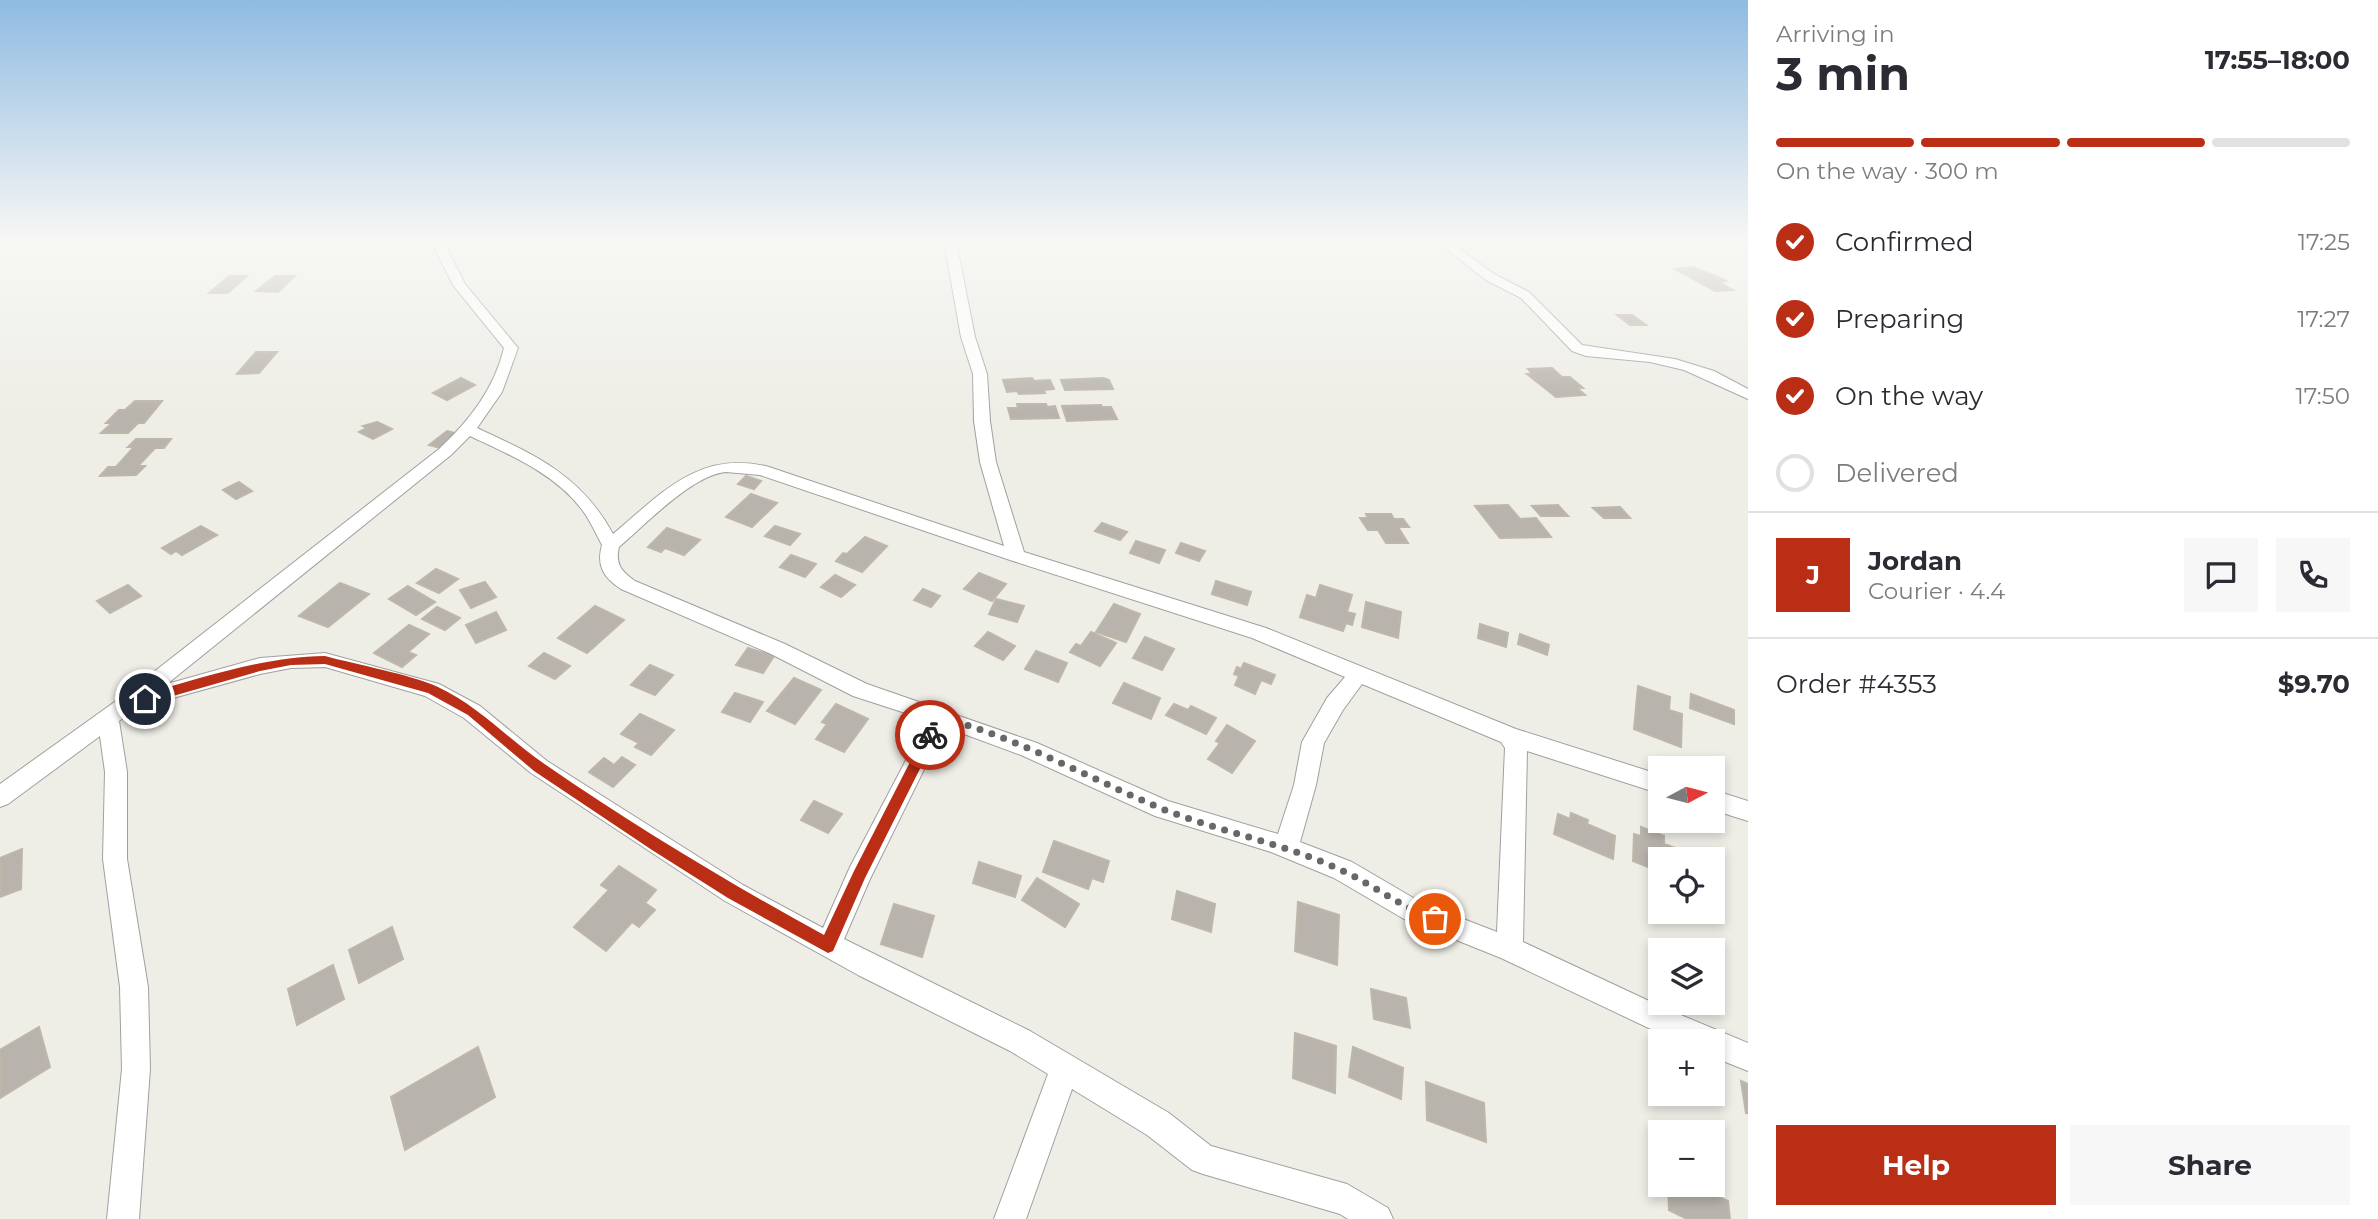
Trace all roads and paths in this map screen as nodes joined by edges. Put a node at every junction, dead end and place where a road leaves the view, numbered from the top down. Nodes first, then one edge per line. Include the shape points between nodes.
1 (470, 298) edge
2 (961, 298) edge
3 (1528, 298) edge
4 (1748, 395) edge
5 (469, 430) junction
6 (611, 545) junction
7 (1016, 556) junction
8 (1359, 673) junction
9 (130, 702) junction
10 (939, 717) junction
11 (108, 718) junction
12 (1509, 736) junction
13 (1648, 781) edge
14 (0, 797) edge
15 (1726, 804) edge
16 (1748, 811) edge
17 (1286, 847) junction
18 (828, 945) junction
19 (1510, 949) junction
20 (1681, 1029) edge
21 (1725, 1048) edge
22 (1748, 1057) edge
23 (1065, 1068) junction
24 (123, 1219) edge
25 (1010, 1219) edge
26 (1377, 1219) edge

1 - 5 street via 511,348 508,363
2 - 7 street via 981,374 988,462
3 - 4 street via 1586,352 1667,359 1707,371
5 - 6 street via 547,470 570,487 589,507
5 - 9 street
6 - 7 street via 694,478 725,467 763,470
6 - 10 street via 606,559 609,569 628,585 778,649 860,690
7 - 8 street via 1259,634
8 - 12 street
8 - 17 street via 1313,741
9 - 11 street
9 - 18 street via 291,661 325,660 432,690 472,712 539,767 657,846
10 - 17 street via 1030,749 1163,808
10 - 18 street
11 - 14 street
11 - 24 street via 116,772 115,859 134,987 136,1069
12 - 13 street
12 - 19 street via 1516,747
15 - 16 street
17 - 19 street via 1343,870 1413,912
18 - 23 street
19 - 20 street
21 - 22 street
23 - 25 street
23 - 26 street via 1158,1124 1203,1159 1346,1200

